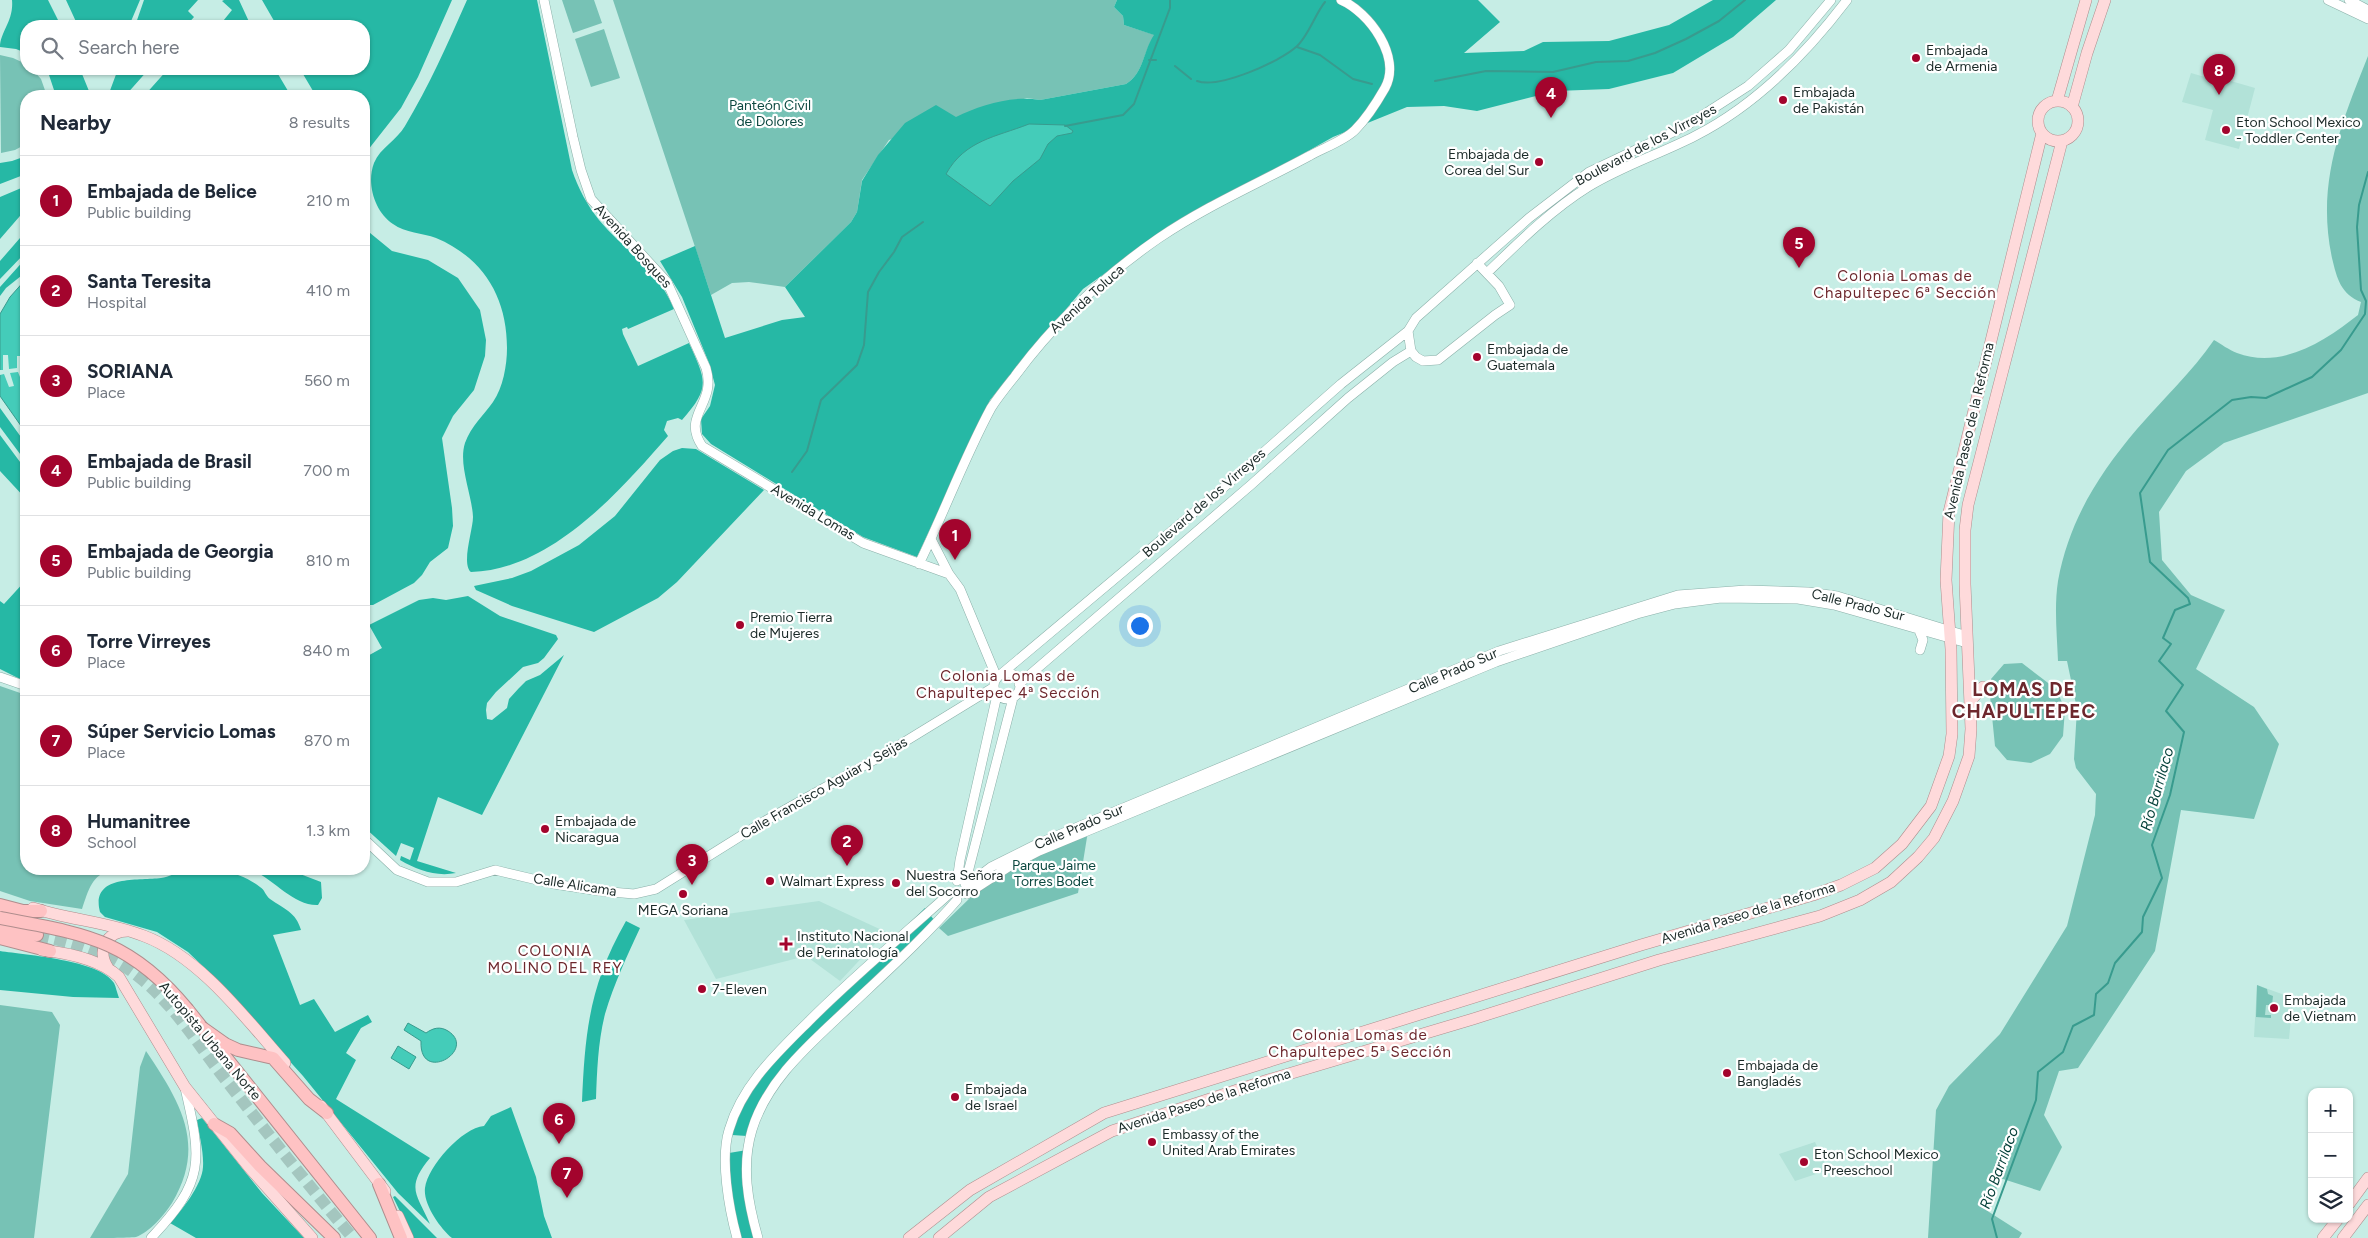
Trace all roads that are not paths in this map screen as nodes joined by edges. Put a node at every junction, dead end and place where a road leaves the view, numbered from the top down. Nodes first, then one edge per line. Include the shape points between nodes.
1 (544, 0) edge
2 (1341, 0) edge
3 (1831, 0) edge
4 (1847, 0) edge
5 (2086, 0) edge
6 (2105, 0) edge
7 (2328, 0) edge
8 (2349, 0) edge
9 (2368, 10) edge
10 (2368, 19) edge
11 (2057, 101) junction
12 (2072, 106) junction
13 (2042, 133) junction
14 (2062, 141) junction
15 (1477, 263) junction
16 (1487, 272) junction
17 (1408, 331) junction
18 (1412, 351) junction
19 (694, 427) joint
20 (931, 539) junction
21 (919, 564) junction
22 (949, 574) junction
23 (1721, 594) junction
24 (1918, 628) junction
25 (1950, 634) junction
26 (1967, 639) junction
27 (1920, 650) dead end
28 (0, 677) edge
29 (998, 677) junction
30 (20, 684) edge
31 (1019, 684) junction
32 (1984, 687) dead end
33 (995, 691) junction
34 (1013, 698) junction
35 (1971, 700) junction
36 (370, 844) edge
37 (964, 886) junction
38 (656, 889) joint
39 (953, 897) junction
40 (0, 899) edge
41 (0, 905) edge
42 (42, 911) junction
43 (0, 914) edge
44 (0, 918) edge
45 (60, 925) dead end
46 (0, 927) edge
47 (132, 931) junction
48 (37, 935) tunnel mouth
49 (0, 938) edge
50 (1654, 941) junction
51 (0, 943) edge
52 (1625, 950) junction
53 (50, 951) junction
54 (1659, 960) junction
55 (108, 968) junction
56 (1631, 969) junction
57 (225, 996) junction
58 (201, 1027) junction
59 (267, 1056) junction
60 (185, 1087) junction
61 (327, 1113) junction
62 (214, 1124) junction
63 (2367, 1180) edge
64 (379, 1184) junction
65 (970, 1190) junction
66 (2353, 1199) edge
67 (979, 1205) junction
68 (2368, 1205) edge
69 (940, 1212) junction
70 (320, 1223) junction
71 (2335, 1223) edge
72 (952, 1227) junction
73 (151, 1238) edge
74 (312, 1238) edge
75 (330, 1238) edge
76 (334, 1238) edge
77 (360, 1238) edge
78 (370, 1238) edge
79 (401, 1238) edge
80 (408, 1238) edge
81 (737, 1238) edge
82 (758, 1238) edge
83 (909, 1238) edge
84 (939, 1238) edge
85 (2323, 1238) edge
86 (2343, 1238) edge

1 - 19 street, Avenida Bosques via 575,145 591,199 667,282 706,368 709,377 707,397
2 - 20 street, Avenida Toluca via 1362,12 1373,25 1389,65 1386,85 1354,131 1230,195 1159,238 1097,287 1057,324 992,407
3 - 15 street, Boulevard de los Virreyes via 1789,50 1748,86 1686,126 1582,176
4 - 16 street, Boulevard de los Virreyes via 1798,58 1748,101 1697,135 1586,188
5 - 11 main road
6 - 12 main road
7 - 10 street
8 - 9 street
11 - 12 main road
11 - 13 main road via 2047,104 2041,112 2039,124
12 - 14 main road via 2078,118 2076,130
13 - 14 main road
13 - 25 main road, Avenida Paseo de la Reforma via 1948,512 1946,580
14 - 26 main road, Avenida Paseo de la Reforma via 1968,505 1965,537
15 - 16 street
15 - 17 street, Boulevard de los Virreyes via 1416,318
16 - 18 street via 1510,305 1438,360 1423,361
17 - 18 street
17 - 29 street, Boulevard de los Virreyes via 1341,384
18 - 31 street, Boulevard de los Virreyes via 1348,398
19 - 21 street, Avenida Lomas via 702,446 713,453 856,539
20 - 21 street, Avenida Toluca
20 - 22 street
21 - 22 street, Avenida Lomas
22 - 29 street via 960,589
23 - 24 street, Calle Prado Sur via 1814,601
23 - 25 street, Calle Prado Sur via 1791,590 1837,596
23 - 37 street, Calle Prado Sur via 1596,623 1565,634
24 - 25 street, Calle Prado Sur
24 - 27 street via 1923,640
25 - 26 street, Calle Prado Sur
25 - 50 main road, Avenida Paseo de la Reforma via 1952,734 1949,756 1931,806 1902,844 1875,868 1813,896
26 - 35 main road, Avenida Paseo de la Reforma
28 - 30 street
29 - 31 street via 1012,674
29 - 33 street
31 - 34 street
32 - 35 main road
33 - 34 street via 1004,699
33 - 37 street via 960,860
33 - 38 street, Calle Francisco Aguiar y Seijas via 763,822
34 - 37 street
35 - 54 main road, Avenida Paseo de la Reforma via 1970,747 1953,801 1934,838 1891,882 1860,900 1820,916
36 - 38 street, Calle Alicama via 397,870 423,881 456,882 495,870 600,891 634,894
37 - 39 street, Calle Prado Sur via 964,898
37 - 39 street via 950,886
39 - 81 street via 839,991 756,1078 734,1116 728,1138 727,1193
39 - 82 street via 930,931 814,1041 773,1088 756,1119 749,1147 747,1187
40 - 42 main road
41 - 42 highway
42 - 47 main road
43 - 45 highway
44 - 58 highway, Autopista Urbana Norte, bridge via 71,931 115,948 139,962 164,983
46 - 48 highway
46 - 77 highway, Autopista Urbana Norte via 84,942 110,954 148,979 169,999
47 - 55 main road via 115,933 106,942 103,955
47 - 57 main road via 161,943 180,956
49 - 53 highway
50 - 52 main road, Avenida Paseo de la Reforma
50 - 54 main road
51 - 53 main road
52 - 56 main road
52 - 65 main road, Avenida Paseo de la Reforma via 1104,1113
53 - 55 main road
54 - 56 main road, Avenida Paseo de la Reforma
55 - 60 main road via 126,988
56 - 67 main road, Avenida Paseo de la Reforma via 1112,1131
57 - 59 main road
57 - 61 main road
58 - 59 highway, bridge via 231,1047
58 - 78 highway, Autopista Urbana Norte, bridge
59 - 61 highway
60 - 62 main road
60 - 73 street via 196,1138 195,1173 178,1208
61 - 64 main road
62 - 70 highway via 230,1133
62 - 74 main road
63 - 66 main road
64 - 79 highway
64 - 80 main road via 388,1194
65 - 67 main road
65 - 69 main road, Avenida Paseo de la Reforma
67 - 72 main road, Avenida Paseo de la Reforma
68 - 86 main road
69 - 72 main road
69 - 83 main road, Avenida Paseo de la Reforma
70 - 75 highway
70 - 76 highway
71 - 85 main road
72 - 84 main road, Avenida Paseo de la Reforma

